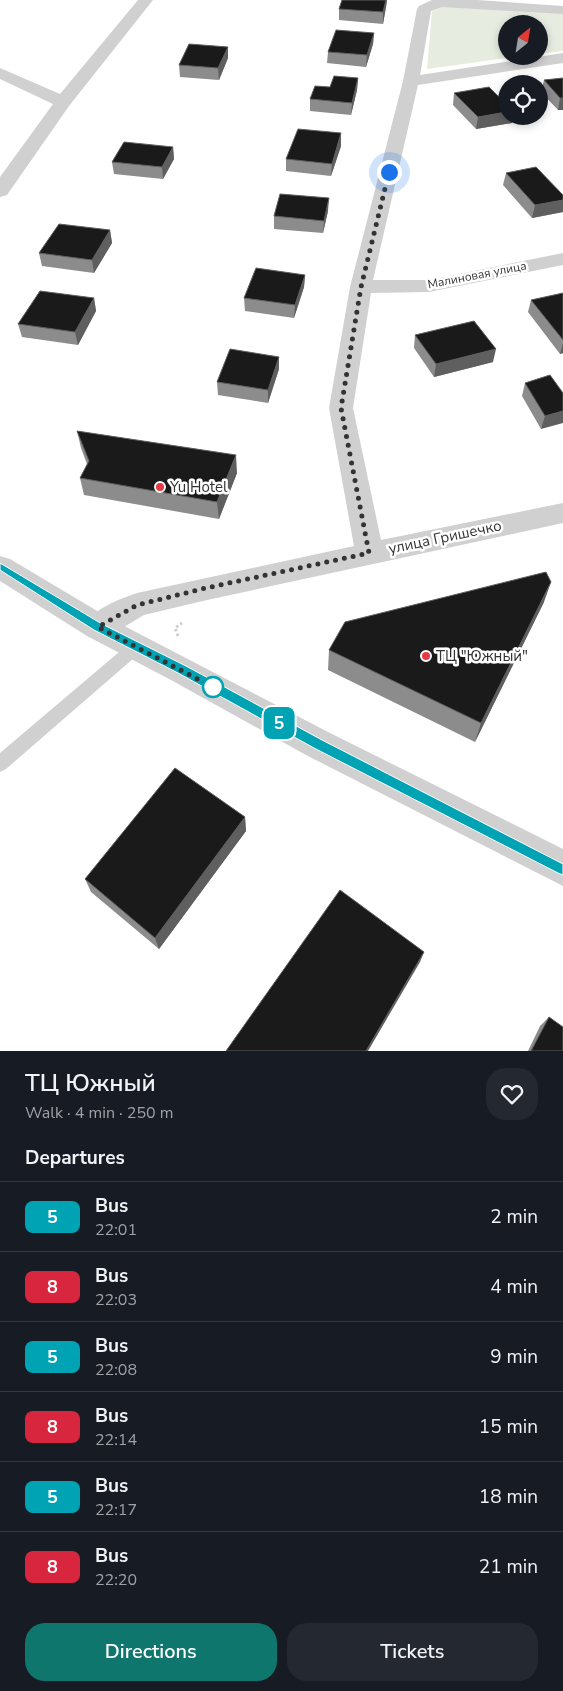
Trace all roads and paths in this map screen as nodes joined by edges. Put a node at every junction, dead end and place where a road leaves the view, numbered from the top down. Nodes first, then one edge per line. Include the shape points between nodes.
1 (146, 0) edge
2 (563, 10) edge
3 (563, 58) edge
4 (0, 73) edge
5 (411, 81) junction
6 (63, 102) junction
7 (0, 192) edge
8 (563, 258) edge
9 (361, 287) junction
10 (563, 513) edge
11 (369, 553) junction
12 (0, 567) edge
13 (190, 617) dead end
14 (98, 627) junction
15 (180, 644) dead end
16 (137, 646) junction
17 (0, 764) edge
18 (563, 868) edge

1 - 6 street
2 - 5 street via 440,2 424,9
3 - 5 street
4 - 6 street
5 - 9 street
6 - 7 street
8 - 9 street, Малиновая улица via 429,286
9 - 11 street via 341,408
10 - 11 street, улица Гришечко
11 - 14 street, улица Гришечко via 137,605
12 - 14 street
13 - 15 path via 175,628
14 - 16 street
16 - 17 lane
16 - 18 street via 318,744

